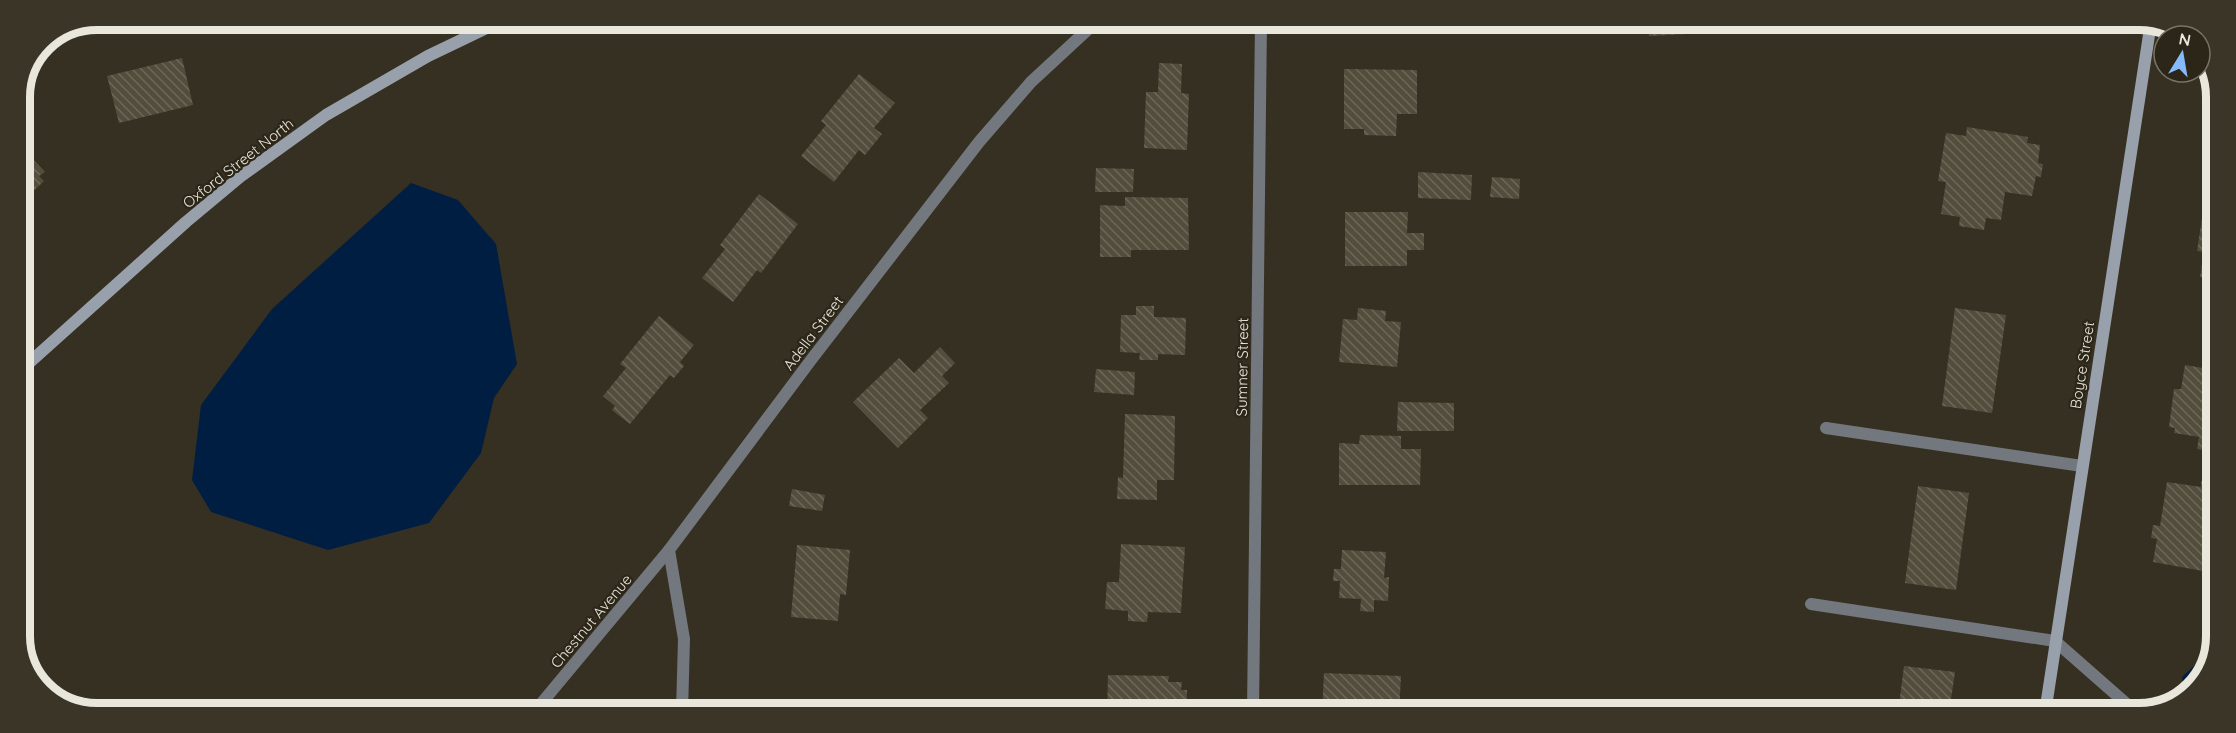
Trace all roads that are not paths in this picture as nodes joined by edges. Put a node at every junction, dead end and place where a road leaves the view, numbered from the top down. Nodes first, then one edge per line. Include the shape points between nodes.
1 (482, 30) edge
2 (1087, 30) edge
3 (1261, 30) edge
4 (2150, 31) edge
5 (30, 362) edge
6 (1826, 428) dead end
7 (2082, 466) junction
8 (669, 550) junction
9 (1811, 604) dead end
10 (2055, 641) junction
11 (542, 703) edge
12 (682, 703) edge
13 (1253, 703) edge
14 (2046, 703) edge
15 (2125, 703) edge

1 - 5 street, Oxford Street North via 428,56 326,115 268,156 154,248
2 - 8 street, Adella Street via 1031,82 979,142
3 - 13 street, Sumner Street
4 - 7 street, Boyce Street
6 - 7 street
7 - 10 street, Boyce Street
8 - 11 street, Chestnut Avenue
8 - 12 street via 684,639
9 - 10 street
10 - 14 street, Boyce Street
10 - 15 street

